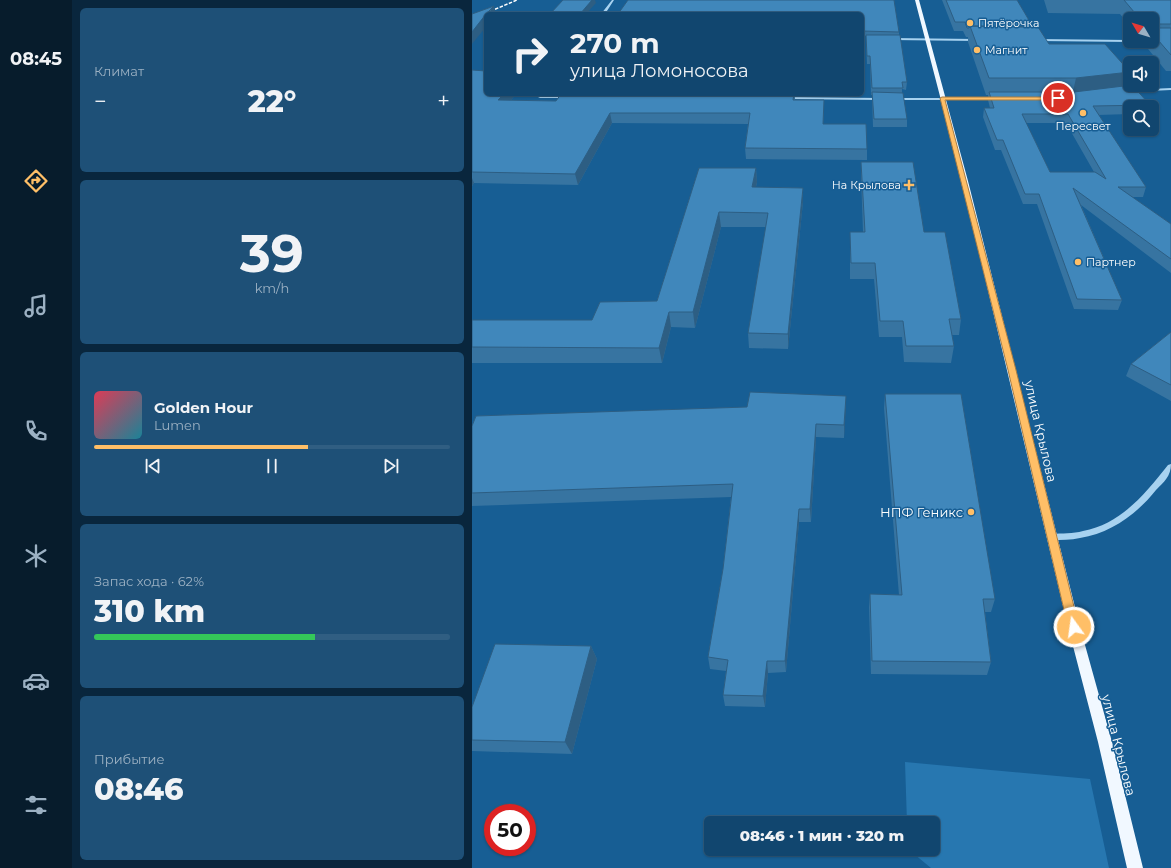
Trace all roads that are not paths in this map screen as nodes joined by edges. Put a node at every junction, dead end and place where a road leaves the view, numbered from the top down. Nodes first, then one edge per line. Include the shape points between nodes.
1 (613, 0) edge
2 (916, 0) edge
3 (604, 12) edge
4 (886, 39) edge
5 (927, 39) junction
6 (979, 40) edge
7 (1035, 40) edge
8 (1123, 41) edge
9 (1159, 41) edge
10 (1171, 41) edge
11 (1171, 89) edge
12 (1159, 90) edge
13 (541, 96) edge
14 (572, 97) edge
15 (778, 98) edge
16 (942, 98) junction
17 (882, 99) edge
18 (889, 99) edge
19 (1003, 99) edge
20 (1171, 468) edge
21 (1052, 538) junction
22 (1135, 868) edge

1 - 3 street
2 - 5 main road, улица Крылова
4 - 5 street
5 - 6 street
5 - 16 main road, улица Крылова
7 - 8 street
9 - 10 street
11 - 12 street
13 - 14 street
15 - 17 street
16 - 18 street
16 - 19 street
16 - 21 main road, улица Крылова
20 - 21 street via 1139,506 1116,523 1087,534
21 - 22 main road, улица Крылова

